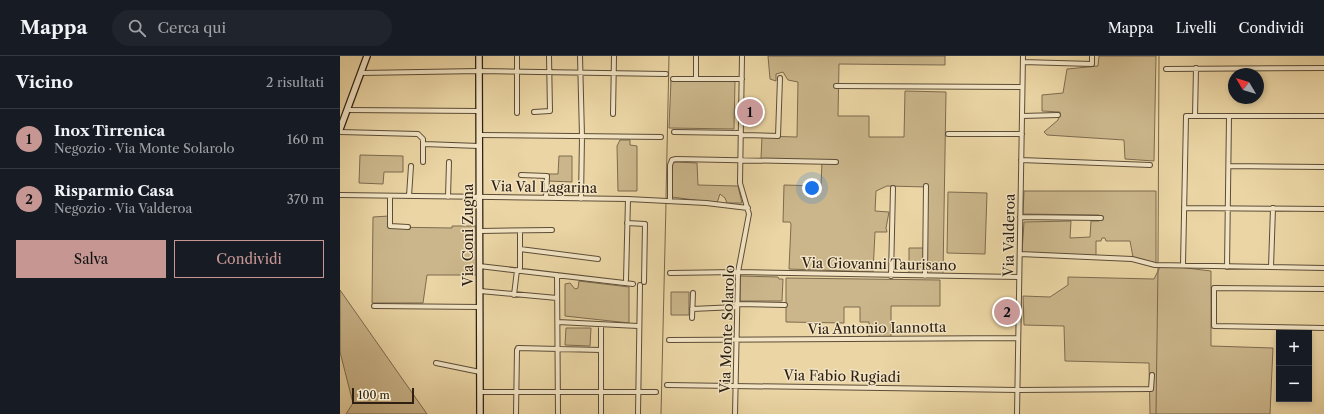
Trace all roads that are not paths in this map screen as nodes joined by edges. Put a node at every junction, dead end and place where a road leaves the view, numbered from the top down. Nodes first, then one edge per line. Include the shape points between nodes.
1 (368, 56) edge
2 (479, 56) edge
3 (517, 56) edge
4 (549, 56) edge
5 (580, 56) edge
6 (614, 56) edge
7 (696, 56) edge
8 (742, 56) edge
9 (1023, 56) edge
10 (1092, 56) edge
11 (1023, 62) junction
12 (1196, 68) junction
13 (1324, 68) edge
14 (1166, 69) dead end
15 (479, 71) junction
16 (517, 72) junction
17 (549, 72) junction
18 (361, 73) junction
19 (581, 73) junction
20 (613, 73) junction
21 (666, 74) dead end
22 (780, 78) dead end
23 (673, 79) dead end
24 (696, 79) junction
25 (742, 79) junction
26 (836, 86) dead end
27 (1022, 87) junction
28 (347, 110) junction
29 (479, 111) junction
30 (534, 112) dead end
31 (517, 113) dead end
32 (613, 114) dead end
33 (1058, 115) dead end
34 (1022, 116) junction
35 (1195, 116) junction
36 (1324, 116) edge
37 (1229, 117) junction
38 (340, 129) edge
39 (340, 132) edge
40 (674, 132) dead end
41 (741, 134) junction
42 (948, 134) dead end
43 (1022, 134) junction
44 (480, 135) junction
45 (582, 136) junction
46 (661, 137) dead end
47 (424, 144) junction
48 (479, 146) junction
49 (1021, 160) junction
50 (741, 161) junction
51 (423, 162) dead end
52 (448, 162) dead end
53 (836, 162) dead end
54 (1150, 165) dead end
55 (411, 166) dead end
56 (1229, 166) junction
57 (1324, 167) edge
58 (521, 175) dead end
59 (926, 186) dead end
60 (893, 188) dead end
61 (340, 196) edge
62 (390, 196) junction
63 (409, 196) junction
64 (448, 197) junction
65 (479, 197) junction
66 (546, 198) junction
67 (581, 199) junction
68 (628, 199) junction
69 (670, 200) junction
70 (748, 208) junction
71 (1184, 208) junction
72 (1228, 208) junction
73 (1273, 208) junction
74 (1324, 210) edge
75 (1020, 217) junction
76 (1101, 218) dead end
77 (627, 223) junction
78 (408, 227) dead end
79 (552, 230) dead end
80 (480, 231) junction
81 (520, 231) junction
82 (520, 249) junction
83 (1020, 254) junction
84 (598, 259) dead end
85 (1183, 265) junction
86 (479, 266) junction
87 (1227, 267) junction
88 (1271, 267) junction
89 (1324, 268) edge
90 (518, 269) junction
91 (738, 272) junction
92 (670, 273) dead end
93 (557, 275) junction
94 (891, 276) junction
95 (925, 276) junction
96 (1019, 277) junction
97 (626, 280) dead end
98 (644, 282) dead end
99 (633, 284) dead end
100 (640, 285) dead end
101 (1324, 289) edge
102 (480, 291) junction
103 (693, 293) dead end
104 (514, 295) junction
105 (557, 298) junction
106 (785, 304) dead end
107 (374, 306) dead end
108 (736, 306) junction
109 (480, 307) junction
110 (692, 308) junction
111 (692, 318) dead end
112 (558, 322) junction
113 (601, 325) junction
114 (638, 326) junction
115 (1324, 328) edge
116 (1018, 338) junction
117 (669, 340) dead end
118 (736, 341) junction
119 (557, 349) junction
120 (601, 350) junction
121 (436, 363) dead end
122 (480, 372) junction
123 (1152, 375) dead end
124 (666, 385) dead end
125 (736, 385) junction
126 (1018, 390) junction
127 (480, 392) junction
128 (516, 392) junction
129 (558, 392) junction
130 (601, 392) junction
131 (638, 392) junction
132 (656, 392) dead end
133 (480, 414) edge
134 (516, 414) edge
135 (558, 414) edge
136 (601, 414) edge
137 (638, 414) edge
138 (735, 414) edge
139 (1017, 414) edge

1 - 18 street
2 - 15 street, Via Coni Zugna
3 - 16 street
4 - 17 street
5 - 19 street
6 - 20 street
7 - 24 street
8 - 25 street, Via Monte Solarolo
9 - 11 street, Via Valderoa
10 - 11 street via 1092,64
11 - 27 street, Via Valderoa
12 - 13 street
12 - 14 street
12 - 35 street
15 - 16 street
15 - 18 street
15 - 29 street, Via Coni Zugna
16 - 17 street
16 - 31 street
17 - 19 street
17 - 30 street via 550,111
18 - 28 street
19 - 20 street
19 - 45 street
20 - 21 street
20 - 32 street
22 - 41 street via 778,136
23 - 24 street
24 - 25 street
25 - 41 street, Via Monte Solarolo
26 - 27 street
27 - 34 street, Via Valderoa
28 - 29 street
28 - 38 street
29 - 44 street, Via Coni Zugna
33 - 34 street
34 - 43 street, Via Valderoa
35 - 37 street
35 - 71 street via 1186,116
36 - 37 street
37 - 56 street
39 - 47 street via 418,134 422,136
40 - 41 street
41 - 50 street, Via Monte Solarolo
42 - 43 street
43 - 49 street, Via Valderoa
44 - 45 street
44 - 48 street, Via Coni Zugna
45 - 46 street
45 - 67 street
47 - 48 street
47 - 51 street
48 - 65 street, Via Coni Zugna
49 - 54 street
49 - 75 street, Via Valderoa
50 - 53 street
50 - 69 street via 672,160
50 - 70 street, Via Monte Solarolo via 740,183
52 - 64 street
55 - 63 street
56 - 57 street
56 - 72 street
58 - 66 street via 547,176
59 - 95 street
60 - 94 street
61 - 62 street, Via Val Lagarina
62 - 63 street, Via Val Lagarina
62 - 78 street via 390,226
63 - 64 street, Via Val Lagarina
64 - 65 street, Via Val Lagarina
65 - 66 street, Via Val Lagarina
65 - 80 street, Via Coni Zugna
66 - 67 street, Via Val Lagarina
67 - 68 street, Via Val Lagarina
68 - 69 street, Via Val Lagarina
68 - 77 street
69 - 70 street, Via Val Lagarina
70 - 91 street, Via Monte Solarolo
71 - 72 street
71 - 85 street
72 - 73 street
72 - 87 street
73 - 74 street
73 - 88 street
75 - 76 street
75 - 83 street, Via Valderoa
77 - 97 street
77 - 98 street via 645,224
79 - 81 street
80 - 81 street
80 - 86 street, Via Coni Zugna
81 - 82 street
82 - 84 street
82 - 90 street
83 - 85 street via 1132,259 1154,264
83 - 96 street, Via Valderoa
85 - 87 street
86 - 90 street
86 - 102 street, Via Coni Zugna
87 - 88 street
88 - 89 street
90 - 93 street
90 - 104 street
91 - 92 street, Via Giovanni Taurisano
91 - 94 street, Via Giovanni Taurisano
91 - 108 street, Via Monte Solarolo
93 - 99 street
93 - 105 street
94 - 95 street, Via Giovanni Taurisano
95 - 96 street, Via Giovanni Taurisano
96 - 116 street, Via Valderoa
100 - 114 street
101 - 115 street via 1214,288 1214,326
102 - 104 street
102 - 109 street, Via Coni Zugna
103 - 110 street
104 - 105 street
105 - 112 street
106 - 108 street
107 - 109 street
108 - 110 street
108 - 118 street, Via Monte Solarolo
109 - 122 street, Via Coni Zugna
110 - 111 street
112 - 113 street
112 - 119 street
113 - 114 street
113 - 120 street
114 - 131 street
116 - 118 street, Via Antonio Iannotta
116 - 126 street, Via Valderoa
117 - 118 street, Via Antonio Iannotta
118 - 125 street, Via Monte Solarolo
119 - 120 street
119 - 128 street via 517,349
119 - 129 street
120 - 130 street
121 - 122 street
122 - 127 street, Via Coni Zugna
123 - 126 street, Via Fabio Rugiadi via 1152,389
124 - 125 street, Via Fabio Rugiadi
125 - 126 street, Via Fabio Rugiadi
125 - 138 street, Via Monte Solarolo
126 - 139 street, Via Valderoa
127 - 128 street
127 - 133 street, Via Coni Zugna
128 - 129 street
128 - 134 street
129 - 130 street
129 - 135 street
130 - 131 street
130 - 136 street
131 - 132 street
131 - 137 street

